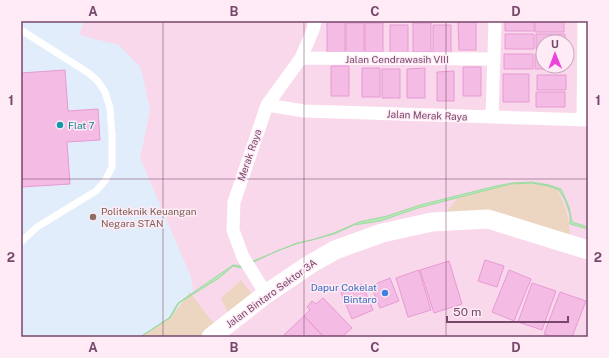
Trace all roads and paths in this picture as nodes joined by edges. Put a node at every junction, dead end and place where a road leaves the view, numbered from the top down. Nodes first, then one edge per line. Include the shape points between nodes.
1 (315, 21) edge
2 (495, 21) edge
3 (584, 21) edge
4 (21, 30) edge
5 (301, 58) junction
6 (494, 59) junction
7 (266, 105) junction
8 (492, 117) junction
9 (586, 120) edge
10 (21, 242) edge
11 (588, 250) edge
12 (266, 294) junction
13 (211, 337) edge

1 - 5 street, Merak Raya
2 - 6 street
3 - 9 street
4 - 10 lane via 87,72 97,80 105,92 110,108 112,167 96,191 37,227
5 - 6 street, Jalan Cendrawasih VIII
5 - 7 street, Merak Raya
6 - 8 street
7 - 8 street, Jalan Merak Raya via 304,111
7 - 12 street, Merak Raya via 234,202 233,230 243,257
8 - 9 street, Jalan Merak Raya
11 - 12 main road, Jalan Bintaro Sektor 3A via 488,219 432,222 382,233 335,250 308,264
12 - 13 main road, Jalan Bintaro Sektor 3A

